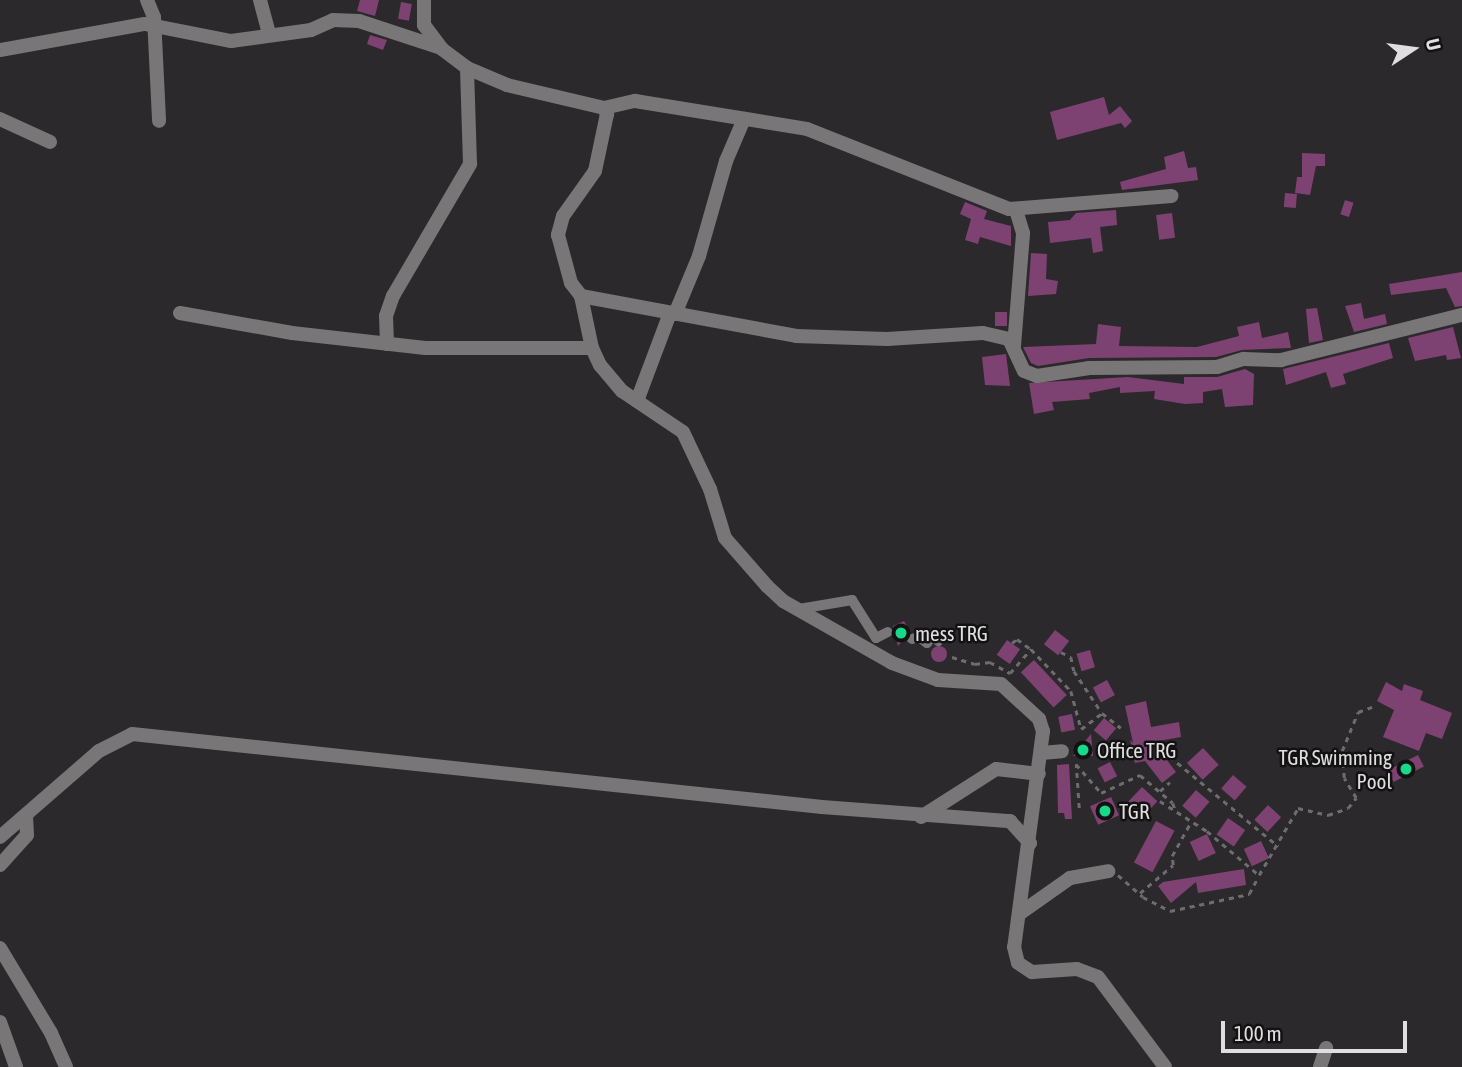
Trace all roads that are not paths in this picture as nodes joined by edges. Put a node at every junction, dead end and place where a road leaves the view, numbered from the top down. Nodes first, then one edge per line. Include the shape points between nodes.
1 (147, 0) edge
2 (260, 0) edge
3 (424, 0) edge
4 (154, 24) junction
5 (269, 33) junction
6 (442, 49) junction
7 (0, 50) edge
8 (467, 68) junction
9 (604, 108) junction
10 (0, 119) edge
11 (744, 119) junction
12 (159, 121) dead end
13 (50, 142) dead end
14 (1171, 195) dead end
15 (1016, 210) junction
16 (581, 296) junction
17 (180, 313) dead end
18 (672, 314) junction
19 (1462, 315) edge
20 (387, 344) junction
21 (1014, 346) junction
22 (592, 348) junction
23 (637, 401) junction
24 (798, 609) junction
25 (888, 632) dead end
26 (912, 639) dead end
27 (938, 642) dead end
28 (1062, 751) dead end
29 (1041, 753) junction
30 (1039, 774) junction
31 (26, 817) junction
32 (921, 817) junction
33 (0, 837) edge
34 (1030, 843) junction
35 (0, 865) edge
36 (1108, 871) road end
37 (1019, 914) junction
38 (0, 948) edge
39 (0, 1022) edge
40 (1326, 1048) dead end
41 (16, 1067) edge
42 (66, 1067) edge
43 (1165, 1067) edge
44 (1320, 1067) edge

1 - 4 street
2 - 5 street
3 - 6 street via 424,25
4 - 5 street via 231,41
4 - 7 street
4 - 12 street
5 - 6 street via 285,36 332,20 359,21
6 - 8 street
8 - 9 street via 507,85
8 - 20 street via 470,164 393,296 386,316
9 - 11 street via 635,101
9 - 16 street via 607,114 595,171 563,216 558,235 571,283
10 - 13 street
11 - 15 street via 807,129
11 - 18 street via 726,160 699,257
14 - 15 street
15 - 21 street via 1023,233
16 - 18 street
16 - 22 street
17 - 20 street
18 - 21 street via 796,336 887,339 983,332 1009,339
18 - 23 street
19 - 21 street via 1282,360 1244,359 1217,368 1089,368 1030,376
20 - 22 street
22 - 23 street via 622,391
23 - 24 street via 683,432 736,554
24 - 25 street via 852,600 876,638
24 - 29 street via 924,676 1001,684 1039,719
26 - 27 street via 919,637 927,643 933,635
28 - 29 street
29 - 30 street
30 - 32 street via 996,769
30 - 34 street
31 - 32 street via 99,751 132,734
31 - 33 street
31 - 35 street via 27,835
32 - 34 street via 1010,821
34 - 37 street
36 - 37 street via 1070,878
37 - 43 street via 1014,947 1018,963 1032,972 1077,969 1098,977
38 - 42 street via 51,1032
39 - 41 street
40 - 44 street

